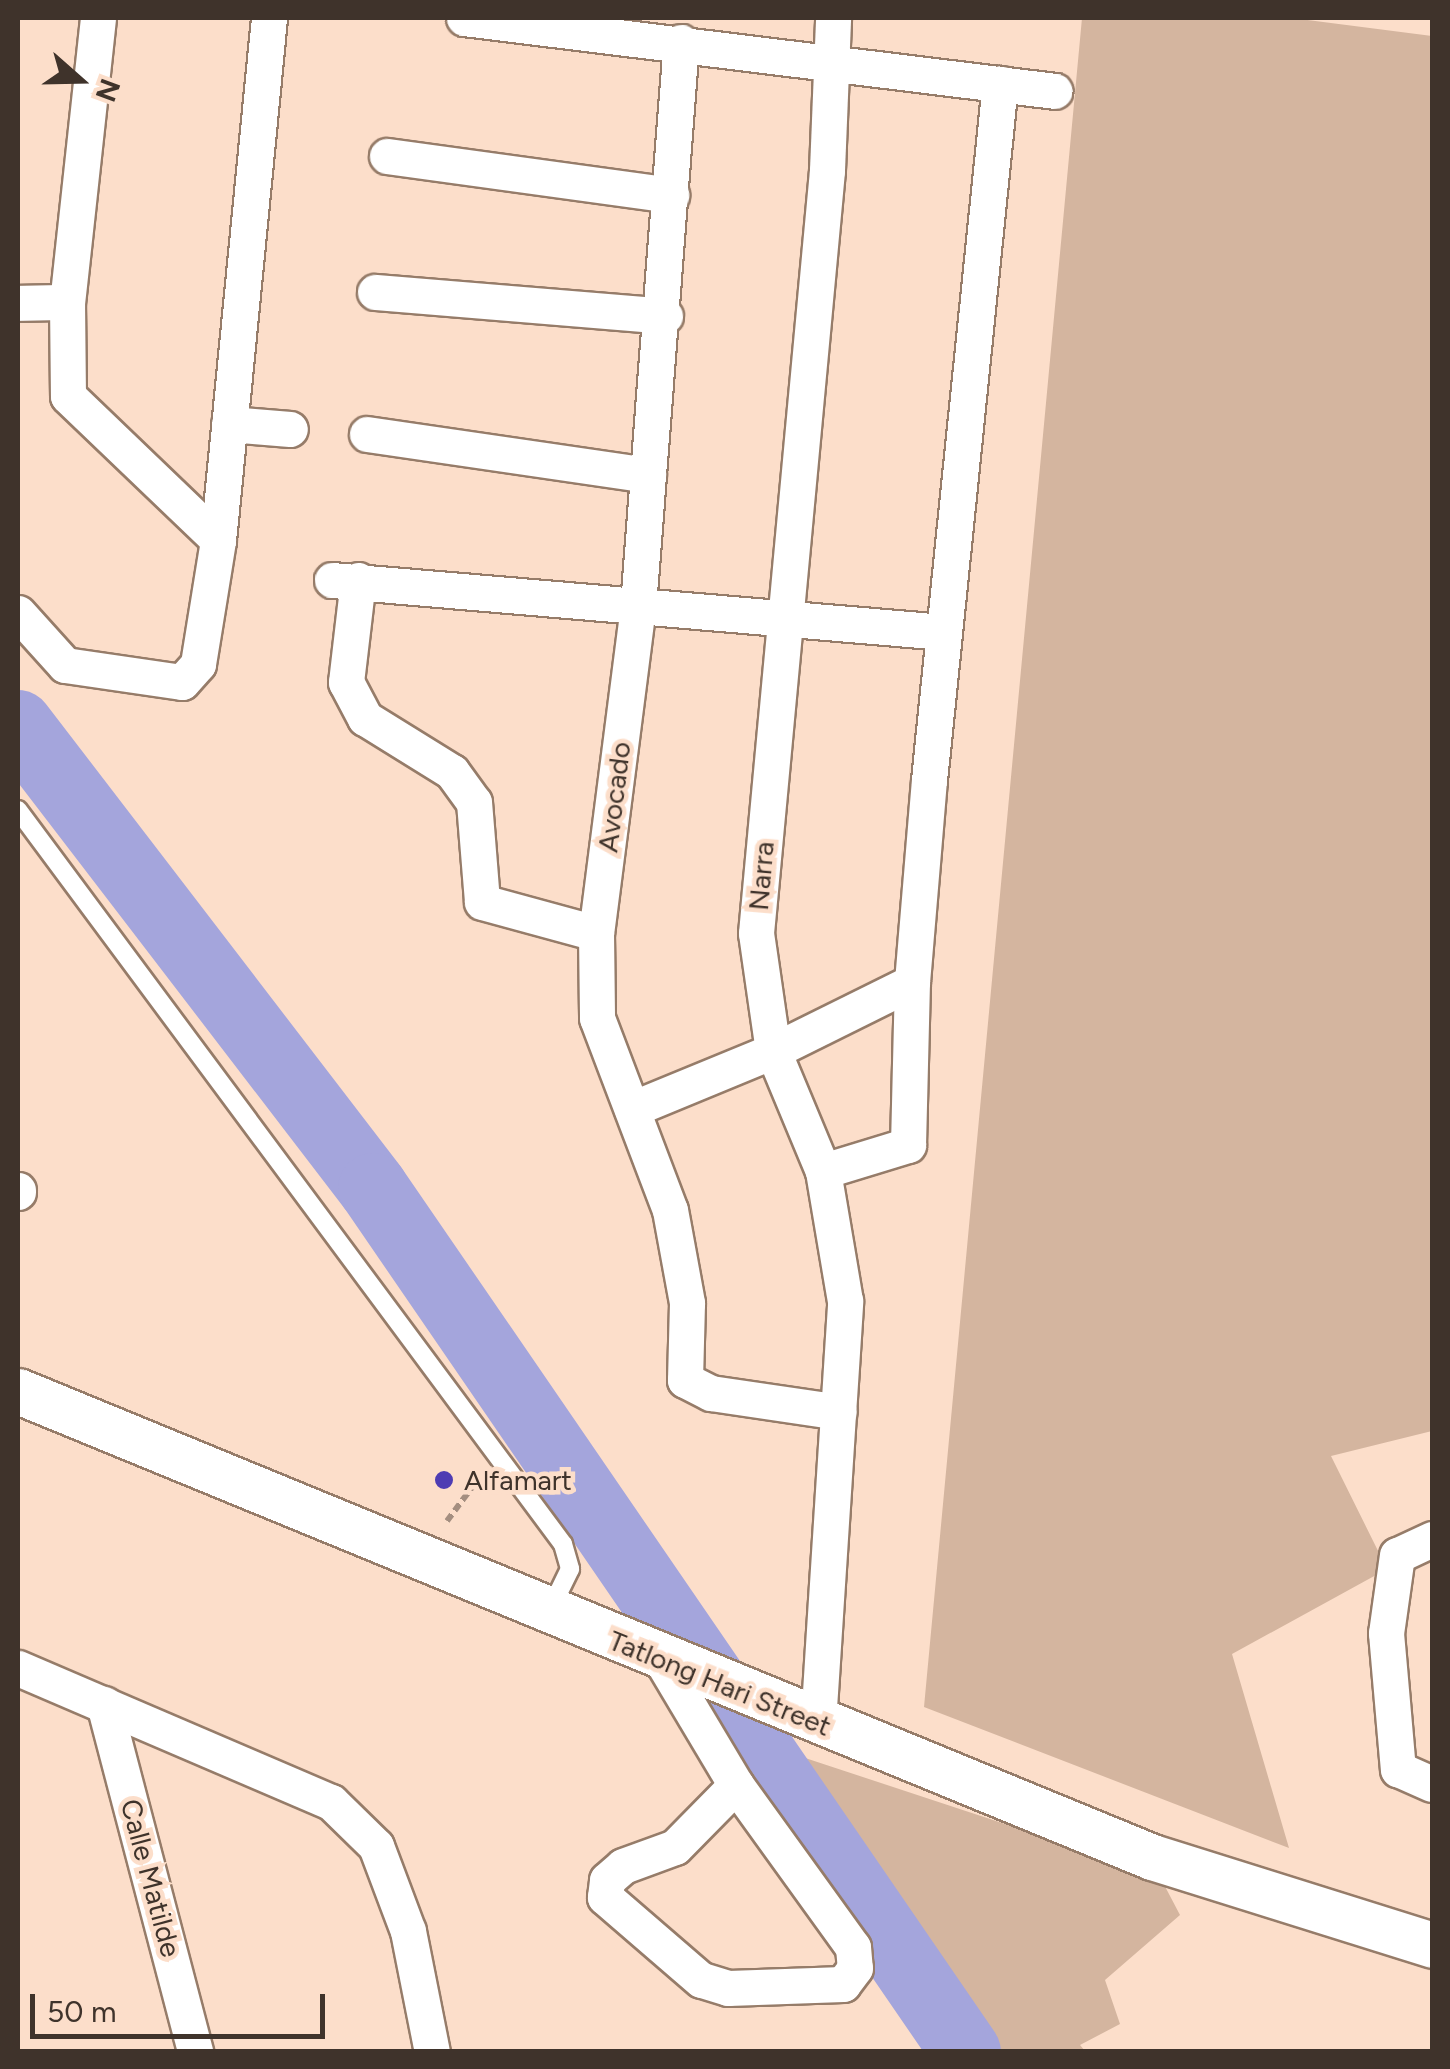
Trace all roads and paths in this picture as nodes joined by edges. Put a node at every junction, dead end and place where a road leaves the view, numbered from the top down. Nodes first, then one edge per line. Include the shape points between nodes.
1 (98, 18) edge
2 (269, 18) edge
3 (464, 18) edge
4 (833, 18) edge
5 (681, 42) junction
6 (832, 62) junction
7 (1000, 84) junction
8 (1055, 90) dead end
9 (386, 156) dead end
10 (671, 195) junction
11 (374, 292) dead end
12 (67, 302) junction
13 (18, 303) edge
14 (665, 316) junction
15 (229, 424) junction
16 (290, 429) dead end
17 (367, 434) dead end
18 (648, 476) junction
19 (218, 540) junction
20 (638, 606) junction
21 (18, 614) edge
22 (782, 618) junction
23 (943, 632) junction
24 (18, 810) edge
25 (596, 932) junction
26 (912, 982) junction
27 (773, 1051) junction
28 (632, 1109) junction
29 (824, 1171) junction
30 (18, 1391) edge
31 (839, 1412) junction
32 (494, 1454) junction
33 (1432, 1540) edge
34 (419, 1559) junction
35 (548, 1612) junction
36 (679, 1667) junction
37 (18, 1668) edge
38 (104, 1704) junction
39 (799, 1715) junction
40 (1432, 1784) edge
41 (736, 1785) junction
42 (1432, 1945) edge
43 (194, 2052) edge
44 (432, 2052) edge

1 - 12 street
2 - 15 street
3 - 5 street
4 - 6 street, Narra
5 - 6 street
5 - 10 street, Avocado
6 - 7 street
6 - 22 street, Narra via 828,170
7 - 8 street
7 - 23 street
9 - 10 street
10 - 14 street, Avocado
11 - 14 street
12 - 13 street
12 - 19 street via 68,396
14 - 18 street, Avocado
15 - 16 street
15 - 19 street
17 - 18 street
18 - 20 street, Avocado
19 - 21 street via 198,664 182,682 65,665
20 - 22 street
20 - 25 street, Avocado
20 - 25 street via 345,580 346,682 365,718 452,772 474,802 482,902
22 - 23 street
22 - 27 street, Narra via 756,932
23 - 26 street
24 - 32 lane
25 - 28 street, Avocado via 597,1018
26 - 27 street
26 - 29 street via 908,1146
27 - 28 street
27 - 29 street, Narra
28 - 31 street, Avocado via 670,1210 687,1303 685,1380 711,1393
29 - 31 street, Narra via 845,1301
30 - 34 street, Tatlong Hari Street
31 - 39 street, Narra
32 - 34 path
32 - 35 lane via 564,1544 570,1569
33 - 40 street via 1397,1554 1386,1633 1398,1769
34 - 35 street, Tatlong Hari Street
35 - 36 street, Tatlong Hari Street
36 - 39 street, Tatlong Hari Street
36 - 41 street
37 - 38 street
38 - 43 street, Calle Matilde
38 - 44 street via 331,1802 376,1846 408,1931
39 - 42 street, Tatlong Hari Street via 1152,1858
41 - 41 street via 852,1948 856,1968 843,1984 728,1988 701,1980 605,1897 607,1880 623,1866 675,1847

